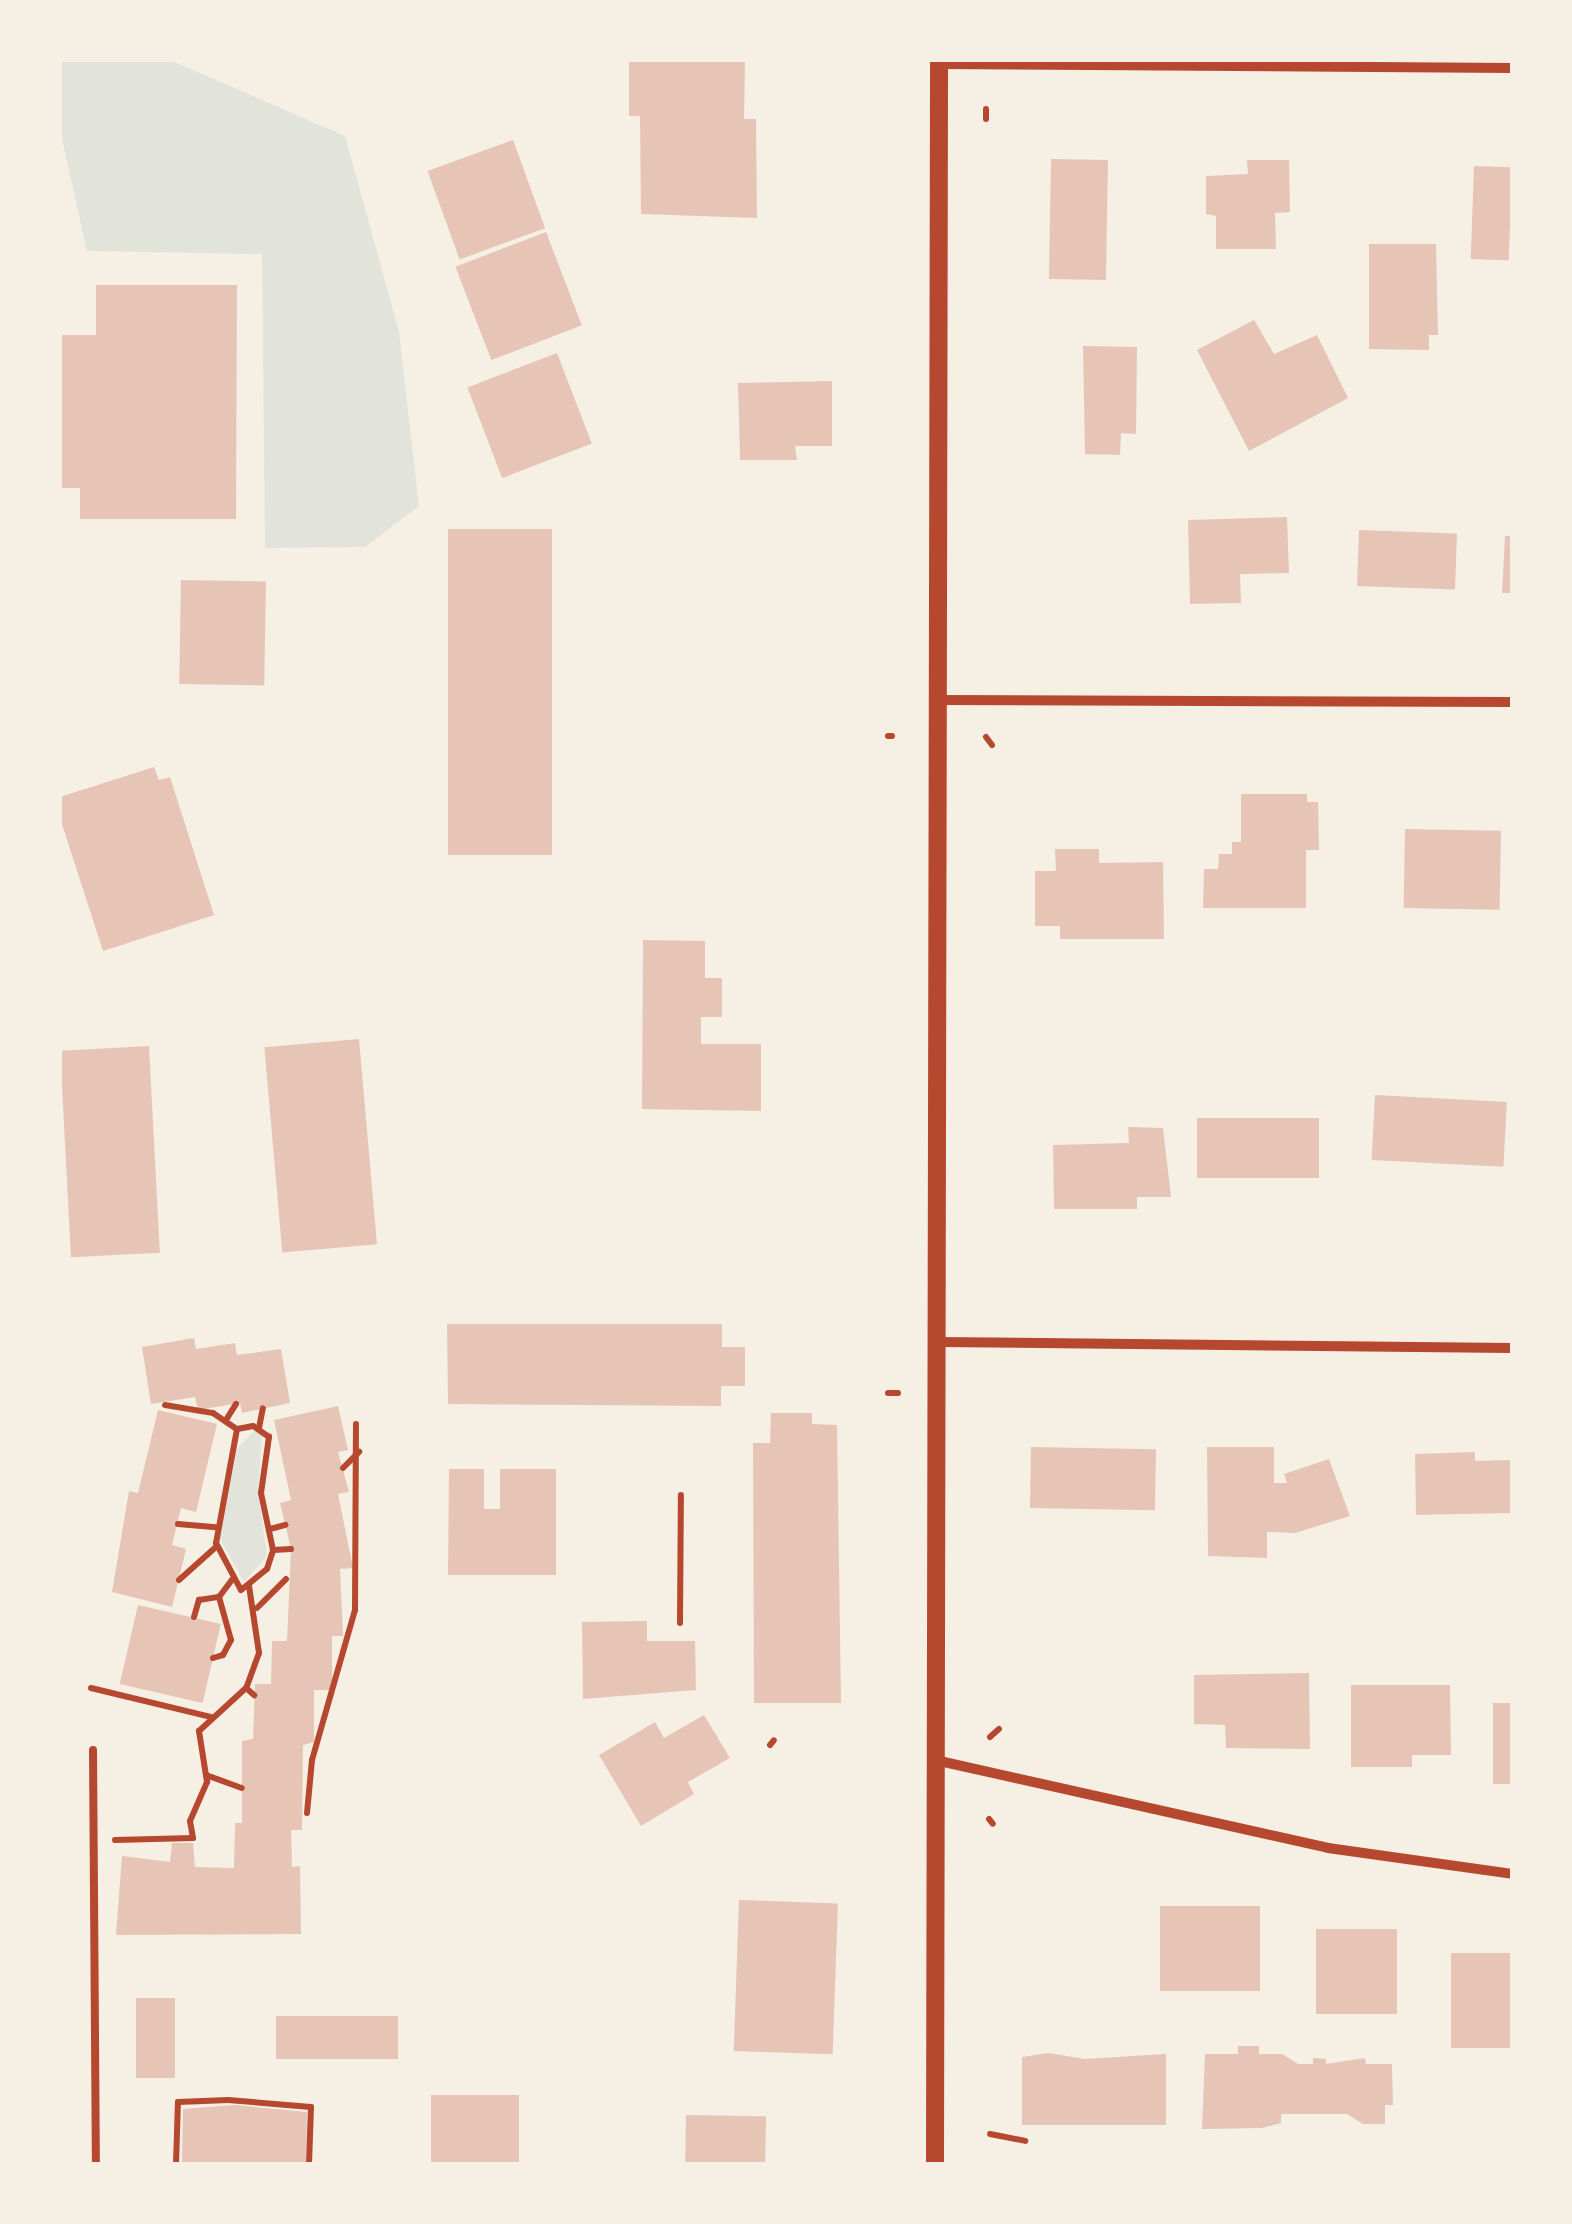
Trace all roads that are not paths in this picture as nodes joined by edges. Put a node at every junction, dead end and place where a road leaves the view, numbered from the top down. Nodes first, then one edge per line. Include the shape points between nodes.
1 (939, 62) edge
2 (1512, 68) edge
3 (938, 700) junction
4 (1512, 702) edge
5 (938, 1342) junction
6 (1512, 1348) edge
7 (92, 1750) dead end
8 (935, 1760) junction
9 (1512, 1874) edge
10 (96, 2164) edge
11 (935, 2164) edge

1 - 2 street
1 - 3 street
3 - 4 street
3 - 5 street
5 - 6 street
5 - 8 street
7 - 10 lane
8 - 9 street via 1328,1848
8 - 11 street

